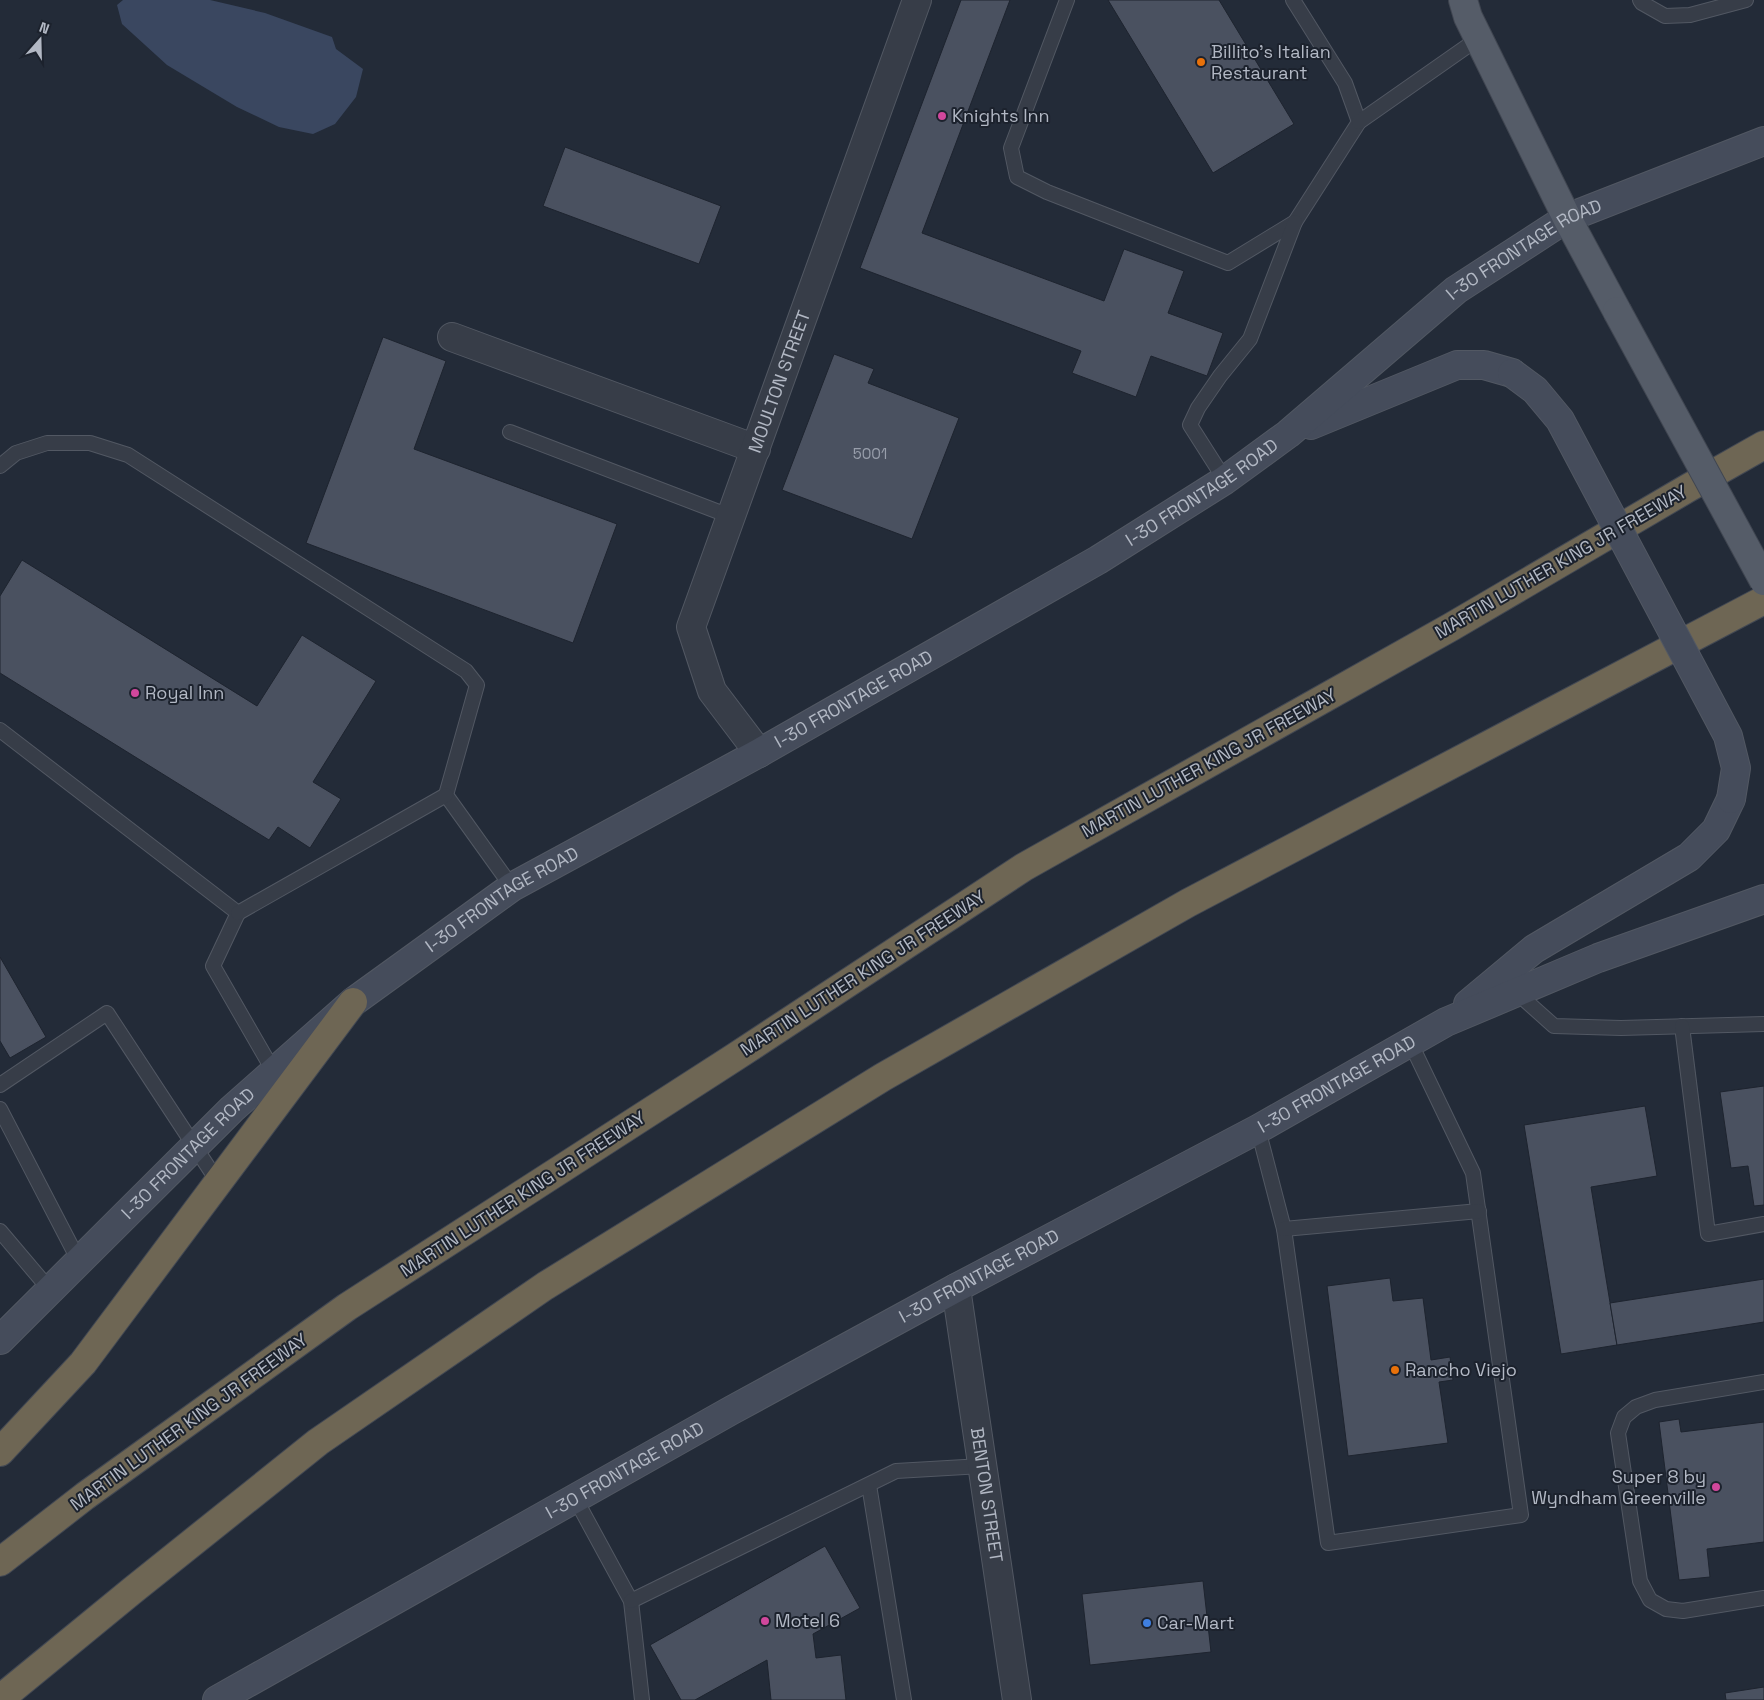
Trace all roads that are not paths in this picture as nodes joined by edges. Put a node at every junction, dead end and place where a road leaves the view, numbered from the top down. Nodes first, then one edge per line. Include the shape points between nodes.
1 (917, 0) edge
2 (1067, 0) edge
3 (1293, 0) edge
4 (1463, 0) edge
5 (1640, 0) edge
6 (1746, 0) edge
7 (1479, 38) junction
8 (1359, 122) junction
9 (1764, 141) edge
10 (1568, 218) junction
11 (1295, 222) junction
12 (452, 336) dead end
13 (510, 432) dead end
14 (1288, 434) junction
15 (1764, 445) edge
16 (756, 449) junction
17 (0, 466) edge
18 (1225, 480) junction
19 (732, 517) junction
20 (1764, 581) edge
21 (1764, 600) edge
22 (0, 730) edge
23 (759, 753) junction
24 (446, 795) junction
25 (512, 887) junction
26 (1764, 899) edge
27 (238, 913) junction
28 (1516, 992) junction
29 (353, 1002) junction
30 (1446, 1022) junction
31 (1764, 1024) edge
32 (1682, 1026) junction
33 (1410, 1042) junction
34 (274, 1072) junction
35 (0, 1085) edge
36 (0, 1109) edge
37 (1258, 1129) junction
38 (194, 1147) junction
39 (218, 1182) junction
40 (1478, 1212) junction
41 (1764, 1224) edge
42 (1284, 1229) junction
43 (0, 1231) edge
44 (79, 1261) junction
45 (956, 1288) junction
46 (50, 1290) junction
47 (0, 1340) edge
48 (1764, 1382) edge
49 (0, 1452) edge
50 (982, 1466) junction
51 (869, 1485) junction
52 (575, 1498) junction
53 (0, 1562) edge
54 (1764, 1598) edge
55 (631, 1601) junction
56 (0, 1699) edge
57 (217, 1700) edge
58 (642, 1700) edge
59 (904, 1700) edge
60 (1017, 1700) edge

1 - 16 street, MOULTON STREET
2 - 11 lane via 1011,148 1017,177 1047,192 1228,263
3 - 8 lane via 1345,83
4 - 7 main road
5 - 6 lane via 1665,16 1690,15
7 - 8 lane
7 - 10 main road
8 - 11 lane
9 - 10 main road, I-30 FRONTAGE ROAD
10 - 14 main road, I-30 FRONTAGE ROAD via 1456,290
10 - 20 main road, bridge
11 - 18 lane via 1250,339 1220,376 1190,425
12 - 16 street
13 - 19 lane
14 - 18 main road, I-30 FRONTAGE ROAD
14 - 30 main road, bridge via 1457,365 1484,365 1512,373 1535,390 1560,420 1728,736 1736,768 1731,799 1716,830 1689,857 1534,949
15 - 53 highway, MARTIN LUTHER KING JR FREEWAY via 1451,627 1024,867 347,1307 85,1496
16 - 19 street, MOULTON STREET
17 - 24 lane via 16,453 47,443 90,443 128,455 466,671 477,685
18 - 23 main road, I-30 FRONTAGE ROAD via 1098,560
19 - 23 street, MOULTON STREET via 692,627 712,692
21 - 56 highway via 1180,908 883,1077 545,1286 318,1442
22 - 27 lane
23 - 25 main road, I-30 FRONTAGE ROAD
24 - 25 lane
24 - 27 lane
25 - 29 main road, I-30 FRONTAGE ROAD
26 - 28 main road, I-30 FRONTAGE ROAD via 1598,958
27 - 34 lane via 213,966
28 - 30 main road, I-30 FRONTAGE ROAD
28 - 32 lane via 1554,1026
29 - 34 main road, I-30 FRONTAGE ROAD
29 - 39 highway
30 - 33 main road, I-30 FRONTAGE ROAD
31 - 32 lane
32 - 41 lane via 1708,1234
33 - 37 main road, I-30 FRONTAGE ROAD
33 - 40 lane via 1473,1173
34 - 38 main road, I-30 FRONTAGE ROAD
35 - 38 lane via 107,1014
36 - 44 lane
37 - 42 lane
37 - 45 main road, I-30 FRONTAGE ROAD
38 - 39 lane
38 - 44 main road, I-30 FRONTAGE ROAD
39 - 49 highway via 83,1363
40 - 42 lane
40 - 42 lane via 1521,1515 1328,1543
43 - 46 lane
44 - 46 main road, I-30 FRONTAGE ROAD
45 - 50 street, BENTON STREET
45 - 52 main road, I-30 FRONTAGE ROAD
46 - 47 main road, I-30 FRONTAGE ROAD
48 - 54 lane via 1655,1400 1636,1407 1624,1417 1618,1433 1640,1581 1650,1600 1666,1609 1683,1611
50 - 51 lane via 896,1471
50 - 60 street, BENTON STREET
51 - 55 lane
51 - 59 lane
52 - 55 lane
52 - 57 main road, I-30 FRONTAGE ROAD
55 - 58 lane

